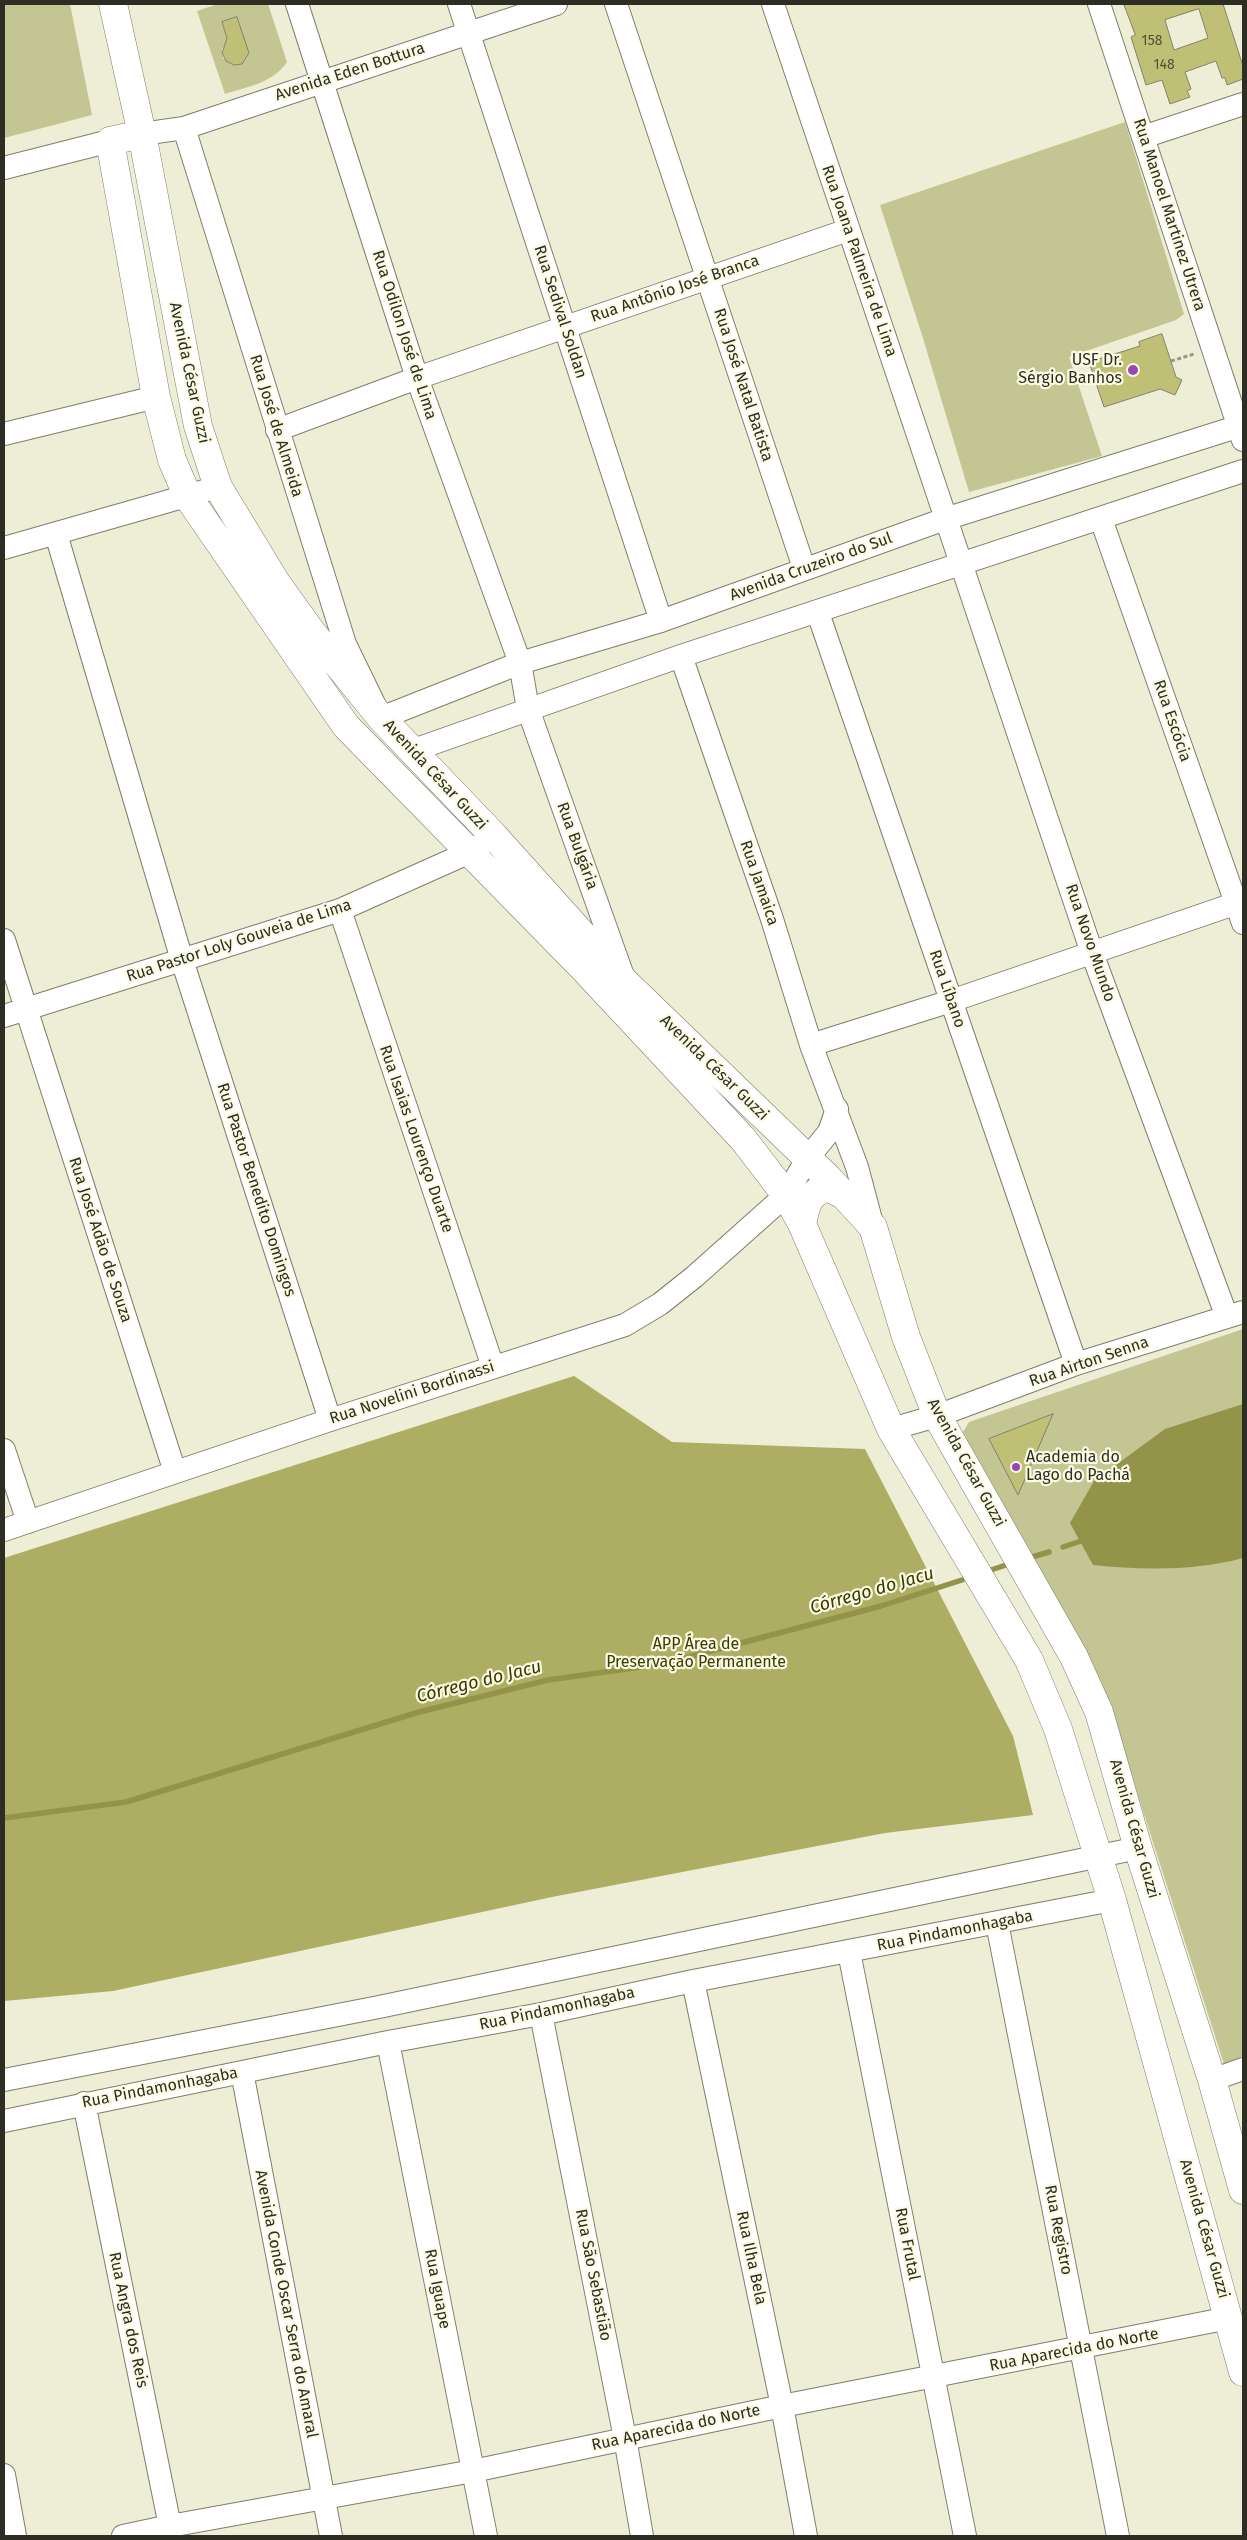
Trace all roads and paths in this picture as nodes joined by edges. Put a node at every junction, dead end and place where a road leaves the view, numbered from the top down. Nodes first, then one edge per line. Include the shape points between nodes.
1 (113, 4) edge
2 (297, 4) edge
3 (459, 4) edge
4 (556, 4) edge
5 (616, 4) edge
6 (772, 4) edge
7 (1099, 4) edge
8 (468, 32) junction
9 (322, 81) junction
10 (1243, 104) edge
11 (184, 128) junction
12 (142, 134) junction
13 (1143, 136) junction
14 (110, 141) junction
15 (4, 168) edge
16 (848, 230) junction
17 (707, 278) junction
18 (565, 327) junction
19 (417, 378) junction
20 (156, 397) junction
21 (276, 430) junction
22 (1242, 431) edge
23 (4, 434) edge
24 (1243, 472) edge
25 (218, 487) junction
26 (188, 497) junction
27 (945, 519) junction
28 (1101, 519) junction
29 (56, 534) junction
30 (4, 548) edge
31 (961, 565) junction
32 (804, 568) junction
33 (818, 613) junction
34 (661, 620) junction
35 (681, 656) junction
36 (520, 663) junction
37 (528, 709) junction
38 (381, 718) junction
39 (411, 751) junction
40 (494, 836) junction
41 (470, 852) junction
42 (1241, 909) edge
43 (340, 910) junction
44 (4, 940) edge
45 (1092, 953) junction
46 (182, 960) junction
47 (625, 982) junction
48 (951, 1001) junction
49 (25, 1008) junction
50 (4, 1016) edge
51 (811, 1045) junction
52 (837, 1109) junction
53 (806, 1159) junction
54 (786, 1194) junction
55 (843, 1195) junction
56 (802, 1224) junction
57 (874, 1227) junction
58 (1235, 1314) edge
59 (1076, 1364) junction
60 (493, 1367) junction
61 (937, 1416) junction
62 (330, 1420) junction
63 (891, 1429) junction
64 (4, 1450) edge
65 (175, 1472) junction
66 (28, 1522) junction
67 (4, 1530) edge
68 (1138, 1848) junction
69 (1098, 1858) junction
70 (1112, 1900) junction
71 (997, 1923) junction
72 (849, 1952) junction
73 (693, 1980) junction
74 (542, 2014) junction
75 (388, 2042) junction
76 (1243, 2069) edge
77 (242, 2072) junction
78 (4, 2080) edge
79 (1212, 2080) junction
80 (84, 2103) junction
81 (4, 2121) edge
82 (1243, 2190) edge
83 (1229, 2318) junction
84 (1082, 2349) junction
85 (1243, 2372) edge
86 (933, 2378) junction
87 (782, 2406) junction
88 (625, 2438) junction
89 (473, 2471) junction
90 (4, 2475) edge
91 (324, 2499) junction
92 (171, 2531) edge
93 (16, 2536) edge
94 (123, 2536) edge
95 (331, 2536) edge
96 (486, 2536) edge
97 (642, 2536) edge
98 (806, 2536) edge
99 (965, 2536) edge
100 (1118, 2536) edge

1 - 12 street, Avenida César Guzzi
2 - 9 street, Rua Odilon José de Lima
3 - 8 street, Rua Sedival Soldan
4 - 8 street, Avenida Eden Bottura
5 - 17 street, Rua José Natal Batista
6 - 16 street, Rua Joana Palmeira de Lima
7 - 13 street, Rua Manoel Martinez Utrera
8 - 9 street, Avenida Eden Bottura
8 - 18 street, Rua Sedival Soldan
9 - 11 street, Avenida Eden Bottura
9 - 19 street, Rua Odilon José de Lima
10 - 13 street
11 - 12 street, Avenida Eden Bottura
11 - 21 street, Rua José de Almeida
12 - 14 street
12 - 25 street, Avenida César Guzzi via 194,408
13 - 22 street, Rua Manoel Martinez Utrera
14 - 15 street
14 - 20 street, Avenida César Guzzi
16 - 17 street, Rua Antônio José Branca
16 - 27 street, Rua Joana Palmeira de Lima
17 - 18 street, Rua Antônio José Branca
17 - 32 street, Rua José Natal Batista
18 - 19 street, Rua Antônio José Branca
18 - 34 street, Rua Sedival Soldan
19 - 21 street, Rua Antônio José Branca
19 - 36 street, Rua Odilon José de Lima
20 - 23 street
20 - 26 street, Avenida César Guzzi via 172,460
21 - 38 street, Rua José de Almeida via 345,644
22 - 27 street, Avenida Cruzeiro do Sul
24 - 28 street
25 - 26 street
25 - 38 street, Avenida César Guzzi via 277,584
26 - 29 street
26 - 41 street, Avenida César Guzzi via 346,726
27 - 31 street, Rua Joana Palmeira de Lima
27 - 32 street, Avenida Cruzeiro do Sul
28 - 31 street
28 - 42 street, Rua Escócia
29 - 30 street
29 - 46 street, Rua Pastor Benedito Domingos
31 - 33 street
31 - 45 street, Rua Novo Mundo
32 - 34 street, Avenida Cruzeiro do Sul
33 - 35 street
33 - 48 street, Rua Líbano
34 - 36 street, Avenida Cruzeiro do Sul
35 - 37 street
35 - 51 street, Rua Jamaica via 772,919
36 - 37 street, Rua Odilon José de Lima
36 - 38 street, Avenida Cruzeiro do Sul
37 - 39 street
37 - 47 street, Rua Bulgária
38 - 39 street, Avenida César Guzzi
39 - 40 street, Avenida César Guzzi
40 - 41 street, Rua Pastor Loly Gouveia de Lima
40 - 47 street, Avenida César Guzzi
41 - 43 street, Rua Pastor Loly Gouveia de Lima
41 - 54 street, Avenida César Guzzi via 743,1139
42 - 45 street
43 - 46 street, Rua Pastor Loly Gouveia de Lima
43 - 60 street, Rua Isaias Lourenço Duarte
44 - 49 street, Rua José Adão de Souza
45 - 48 street
45 - 58 street, Rua Novo Mundo
46 - 49 street, Rua Pastor Loly Gouveia de Lima
46 - 62 street, Rua Pastor Benedito Domingos
47 - 53 street, Avenida César Guzzi
48 - 51 street
48 - 59 street, Rua Líbano
49 - 50 street, Rua Pastor Loly Gouveia de Lima
49 - 65 street, Rua José Adão de Souza
51 - 52 street, Rua Jamaica
52 - 53 street via 829,1132
52 - 57 street, Rua Jamaica
53 - 54 street, Rua Novelini Bordinassi
53 - 55 street, Avenida César Guzzi
54 - 56 street, Avenida César Guzzi
54 - 60 street, Rua Novelini Bordinassi via 660,1304 625,1325
55 - 56 street via 828,1187 817,1191 806,1205
55 - 57 street, Avenida César Guzzi
56 - 63 street, Avenida César Guzzi
57 - 61 street, Avenida César Guzzi via 906,1337
58 - 59 street, Rua Airton Senna
59 - 61 street, Rua Airton Senna
60 - 62 street, Rua Novelini Bordinassi
61 - 63 street, Rua Airton Senna
61 - 68 street, Avenida César Guzzi via 1078,1666 1099,1712
62 - 65 street, Rua Novelini Bordinassi
63 - 69 street, Avenida César Guzzi via 1029,1660 1058,1729
64 - 66 street
65 - 66 street, Rua Novelini Bordinassi
66 - 67 street, Rua Novelini Bordinassi
68 - 69 street
68 - 79 street, Avenida César Guzzi
69 - 70 street, Avenida César Guzzi
69 - 78 street via 379,2007
70 - 71 street, Rua Pindamonhagaba
70 - 83 street, Avenida César Guzzi
71 - 72 street, Rua Pindamonhagaba
71 - 84 street, Rua Registro
72 - 73 street, Rua Pindamonhagaba
72 - 86 street, Rua Frutal
73 - 74 street, Rua Pindamonhagaba
73 - 87 street, Rua Ilha Bela
74 - 75 street, Rua Pindamonhagaba
74 - 88 street, Rua São Sebastião
75 - 77 street, Rua Pindamonhagaba
75 - 89 street, Rua Iguape
76 - 79 street
77 - 80 street, Rua Pindamonhagaba
77 - 91 street, Avenida Conde Oscar Serra do Amaral
79 - 82 street, Avenida César Guzzi
80 - 81 street, Rua Pindamonhagaba
80 - 92 street, Rua Angra dos Reis
83 - 84 street, Rua Aparecida do Norte
83 - 85 street, Avenida César Guzzi
84 - 86 street, Rua Aparecida do Norte
84 - 100 street, Rua Registro
86 - 87 street, Rua Aparecida do Norte
86 - 99 street, Rua Frutal
87 - 88 street, Rua Aparecida do Norte
87 - 98 street, Rua Ilha Bela
88 - 89 street, Rua Aparecida do Norte
88 - 97 street, Rua São Sebastião
89 - 91 street, Rua Aparecida do Norte
89 - 96 street, Rua Iguape
90 - 93 street
91 - 92 street, Rua Aparecida do Norte
91 - 95 street, Avenida Conde Oscar Serra do Amaral
92 - 94 street, Rua Aparecida do Norte

